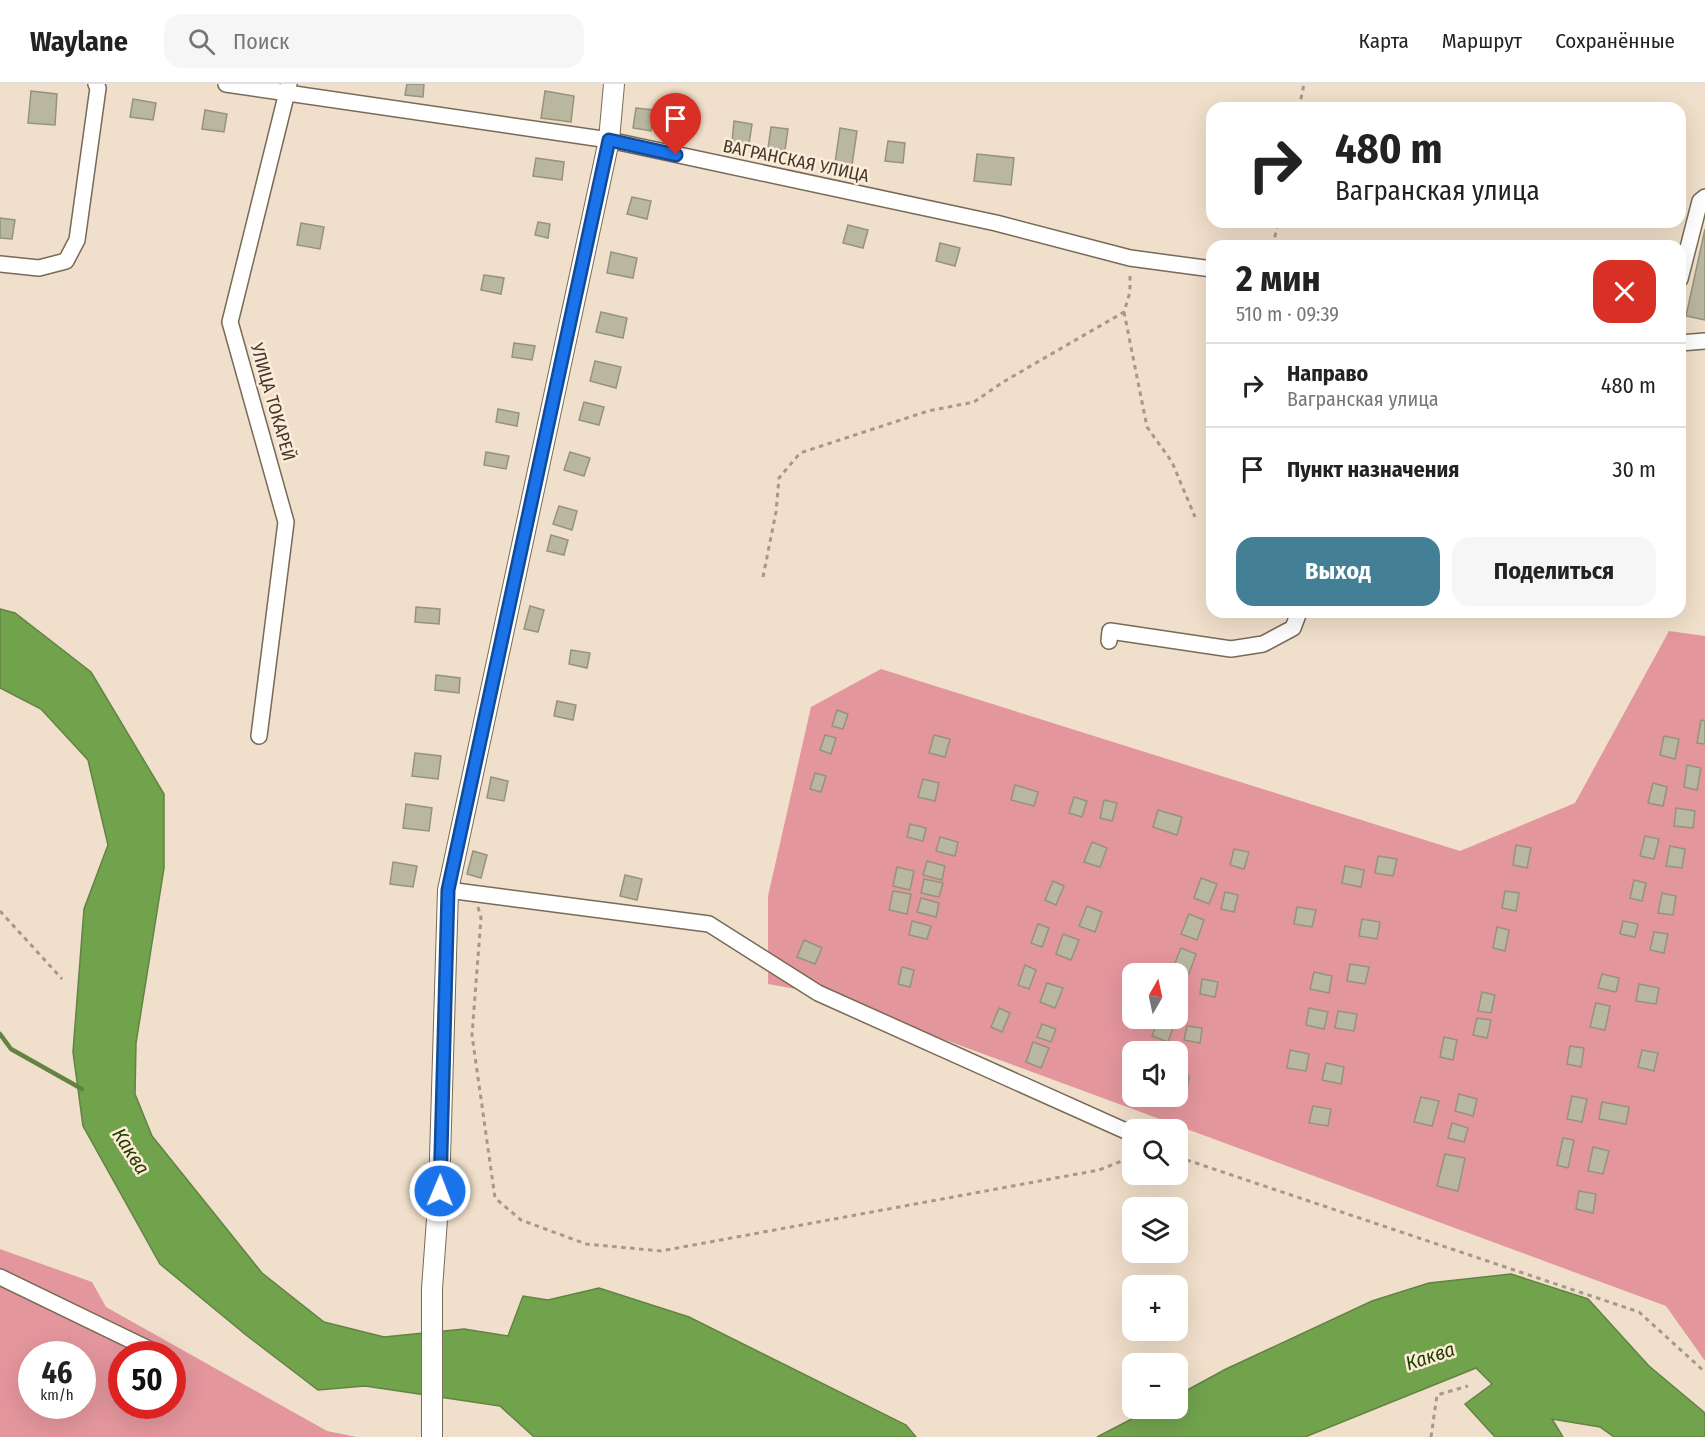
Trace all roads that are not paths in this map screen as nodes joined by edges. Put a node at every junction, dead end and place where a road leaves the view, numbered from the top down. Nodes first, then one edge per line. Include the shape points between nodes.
1 (96, 84) edge
2 (226, 84) edge
3 (614, 84) edge
4 (289, 89) edge
5 (609, 140) junction
6 (1705, 197) edge
7 (1686, 256) edge
8 (0, 264) edge
9 (1206, 268) edge
10 (1705, 341) edge
11 (1686, 343) edge
12 (1297, 618) edge
13 (1109, 641) dead end
14 (259, 736) dead end
15 (448, 890) junction
16 (1122, 1129) edge
17 (0, 1277) edge
18 (132, 1341) edge
19 (432, 1437) edge

1 - 8 street via 77,240 66,261 39,268
2 - 4 street, ВАГРАНСКАЯ УЛИЦА
3 - 5 main road
4 - 5 street, ВАГРАНСКАЯ УЛИЦА
4 - 14 street, УЛИЦА ТОКАРЕЙ via 230,322 286,522
5 - 9 street, ВАГРАНСКАЯ УЛИЦА via 996,223 1130,258
5 - 15 main road
6 - 7 street via 1700,201
10 - 11 street
12 - 13 street via 1293,628 1263,644 1231,649 1110,631
15 - 16 street via 709,924 818,993
15 - 19 main road via 440,1191 432,1289
17 - 18 street

